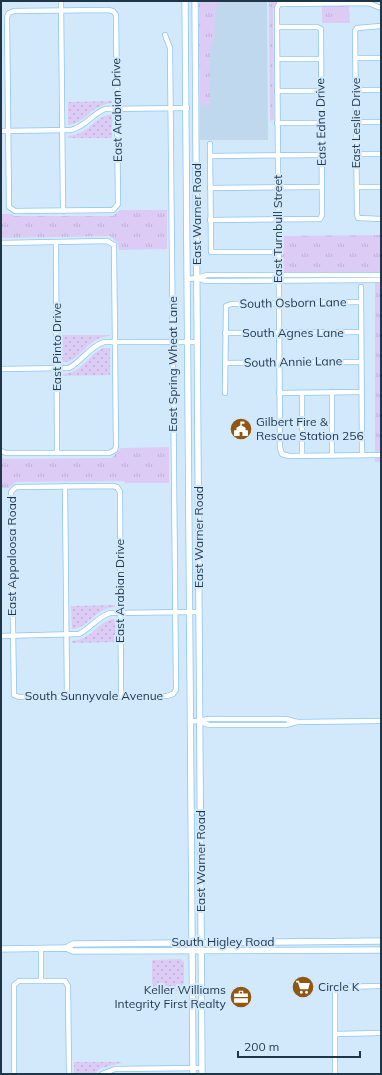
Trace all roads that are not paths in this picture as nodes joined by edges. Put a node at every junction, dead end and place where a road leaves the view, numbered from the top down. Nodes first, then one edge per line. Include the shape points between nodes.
1 (61, 1) edge
2 (185, 1) edge
3 (195, 1) edge
4 (338, 2) edge
5 (381, 8) edge
6 (62, 11) junction
7 (381, 26) edge
8 (277, 27) junction
9 (165, 35) dead end
10 (356, 58) junction
11 (381, 58) edge
12 (277, 59) junction
13 (320, 59) junction
14 (356, 90) junction
15 (381, 90) edge
16 (277, 91) junction
17 (321, 91) junction
18 (117, 108) junction
19 (171, 108) junction
20 (187, 108) junction
21 (356, 122) junction
22 (381, 122) edge
23 (278, 123) junction
24 (321, 123) junction
25 (63, 130) junction
26 (1, 131) edge
27 (8, 131) junction
28 (210, 144) dead end
29 (356, 154) junction
30 (381, 154) edge
31 (278, 155) junction
32 (321, 155) junction
33 (210, 156) junction
34 (278, 187) junction
35 (322, 187) junction
36 (357, 187) junction
37 (381, 187) edge
38 (210, 188) junction
39 (63, 211) junction
40 (278, 219) junction
41 (381, 219) edge
42 (210, 220) junction
43 (56, 242) junction
44 (1, 243) edge
45 (278, 252) junction
46 (381, 275) edge
47 (198, 278) junction
48 (188, 279) junction
49 (278, 279) junction
50 (381, 280) edge
51 (361, 287) dead end
52 (361, 302) junction
53 (279, 303) junction
54 (361, 332) junction
55 (225, 333) junction
56 (279, 333) junction
57 (173, 341) junction
58 (114, 342) junction
59 (188, 342) junction
60 (197, 342) junction
61 (361, 362) junction
62 (225, 363) junction
63 (279, 363) junction
64 (1, 368) edge
65 (57, 368) junction
66 (302, 392) junction
67 (332, 392) junction
68 (361, 392) junction
69 (225, 393) dead end
70 (279, 393) junction
71 (1, 451) edge
72 (57, 453) junction
73 (332, 455) junction
74 (362, 455) junction
75 (381, 455) edge
76 (302, 456) junction
77 (189, 460) junction
78 (199, 460) junction
79 (65, 486) junction
80 (175, 612) junction
81 (190, 612) junction
82 (199, 612) junction
83 (120, 613) junction
84 (66, 635) junction
85 (1, 636) edge
86 (12, 636) junction
87 (173, 694) joint
88 (14, 695) joint
89 (67, 696) junction
90 (121, 696) junction
91 (381, 721) edge
92 (190, 722) junction
93 (200, 722) junction
94 (192, 823) junction
95 (201, 823) junction
96 (381, 941) edge
97 (192, 942) junction
98 (201, 942) junction
99 (41, 948) junction
100 (66, 948) junction
101 (1, 949) edge
102 (201, 950) junction
103 (381, 950) edge
104 (192, 951) junction
105 (41, 980) junction
106 (381, 986) edge
107 (381, 1033) edge
108 (335, 1034) junction
109 (178, 1068) junction
110 (195, 1070) edge
111 (123, 1071) edge
112 (14, 1074) edge
113 (69, 1074) edge
114 (102, 1074) edge
115 (178, 1074) edge
116 (202, 1074) edge
117 (335, 1074) edge

1 - 6 street
2 - 20 main road, East Warner Road
3 - 47 main road, East Warner Road
4 - 5 street via 368,3
4 - 8 street, East Turnbull Street via 279,4
6 - 18 street, East Arabian Drive via 113,11 116,15
6 - 25 street
6 - 27 street via 9,13
7 - 10 street, East Leslie Drive via 357,28
8 - 12 street, East Turnbull Street
8 - 13 street, East Edna Drive via 318,27
9 - 19 street, East Spring Wheat Lane via 170,48
10 - 11 street
10 - 14 street, East Leslie Drive
12 - 13 street
12 - 16 street, East Turnbull Street
13 - 17 street, East Edna Drive
14 - 15 street
14 - 21 street, East Leslie Drive
16 - 17 street
16 - 23 street, East Turnbull Street
17 - 24 street, East Edna Drive
18 - 19 street
18 - 25 street via 99,112 78,129
18 - 39 street, East Arabian Drive via 116,209
19 - 20 street
19 - 57 street, East Spring Wheat Lane
20 - 48 main road, East Warner Road
21 - 22 street
21 - 29 street, East Leslie Drive
23 - 24 street
23 - 31 street, East Turnbull Street
24 - 32 street, East Edna Drive
25 - 27 street
25 - 39 street
26 - 27 street
27 - 39 street via 11,210
28 - 33 street
29 - 30 street
29 - 36 street, East Leslie Drive
31 - 32 street
31 - 33 street
31 - 34 street, East Turnbull Street
32 - 35 street, East Edna Drive
33 - 38 street
34 - 35 street
34 - 38 street
34 - 40 street, East Turnbull Street
35 - 40 street, East Edna Drive via 320,219
36 - 37 street
36 - 41 street, East Leslie Drive via 358,218
38 - 42 street
40 - 42 street
40 - 45 street, East Turnbull Street
42 - 45 street via 210,252
43 - 44 street
43 - 58 street via 112,243
43 - 65 street, East Pinto Drive
45 - 49 street, East Turnbull Street
46 - 49 street
47 - 48 street
47 - 49 street via 206,281
47 - 60 main road, East Warner Road
48 - 59 main road, East Warner Road
49 - 50 street
49 - 53 street, East Turnbull Street
51 - 52 street
52 - 53 street, South Osborn Lane
52 - 54 street
53 - 55 street, South Osborn Lane via 226,306
53 - 56 street, East Turnbull Street
54 - 56 street, South Agnes Lane
54 - 61 street
55 - 56 street, South Agnes Lane
55 - 62 street
56 - 63 street, East Turnbull Street
57 - 58 street
57 - 59 street
57 - 80 street, East Spring Wheat Lane
58 - 65 street via 97,344 77,364 68,368
58 - 72 street via 114,450 109,453
59 - 60 street
59 - 77 main road, East Warner Road
60 - 78 main road, East Warner Road
61 - 63 street, South Annie Lane
61 - 68 street
62 - 63 street, South Annie Lane
62 - 69 street
63 - 70 street, East Turnbull Street
64 - 65 street
65 - 72 street, East Pinto Drive
66 - 67 street
66 - 70 street
66 - 76 street
67 - 68 street
67 - 73 street
68 - 74 street
70 - 76 street, East Turnbull Street via 282,454
71 - 72 street
73 - 74 street
73 - 76 street
74 - 75 street
77 - 78 main road
77 - 81 main road, East Warner Road
78 - 82 main road, East Warner Road
79 - 83 street, East Arabian Drive via 117,487 120,492
79 - 84 street
79 - 86 street, East Appaloosa Road via 16,487 11,492
80 - 81 street
80 - 83 street
80 - 87 street, East Spring Wheat Lane via 176,690
81 - 82 street
81 - 92 main road, East Warner Road
82 - 93 main road, East Warner Road
83 - 84 street via 103,615 87,630 79,634
83 - 90 street, East Arabian Drive
84 - 86 street
84 - 89 street
85 - 86 street
86 - 88 street, East Appaloosa Road
87 - 90 street, South Sunnyvale Avenue
88 - 89 street, South Sunnyvale Avenue
89 - 90 street, South Sunnyvale Avenue
91 - 93 street via 297,722 286,725 209,725
92 - 93 street
92 - 94 main road, East Warner Road
93 - 95 main road, East Warner Road
94 - 95 main road
94 - 97 main road, East Warner Road
95 - 98 main road, East Warner Road
96 - 98 main road, South Higley Road
97 - 98 main road, South Higley Road
97 - 100 main road, South Higley Road via 73,944
97 - 104 main road, East Warner Road
98 - 102 main road, East Warner Road
99 - 100 main road, South Higley Road
99 - 101 main road, South Higley Road
99 - 105 street
100 - 104 main road, South Higley Road via 73,951
102 - 103 main road, South Higley Road
102 - 104 main road, South Higley Road
102 - 116 main road, East Warner Road
104 - 110 main road, East Warner Road
105 - 112 street via 16,982 14,987
105 - 113 street via 63,980 68,987
106 - 108 street via 335,986
107 - 108 street
108 - 117 street
109 - 110 street
109 - 111 street
109 - 115 street
111 - 114 street via 108,1070

